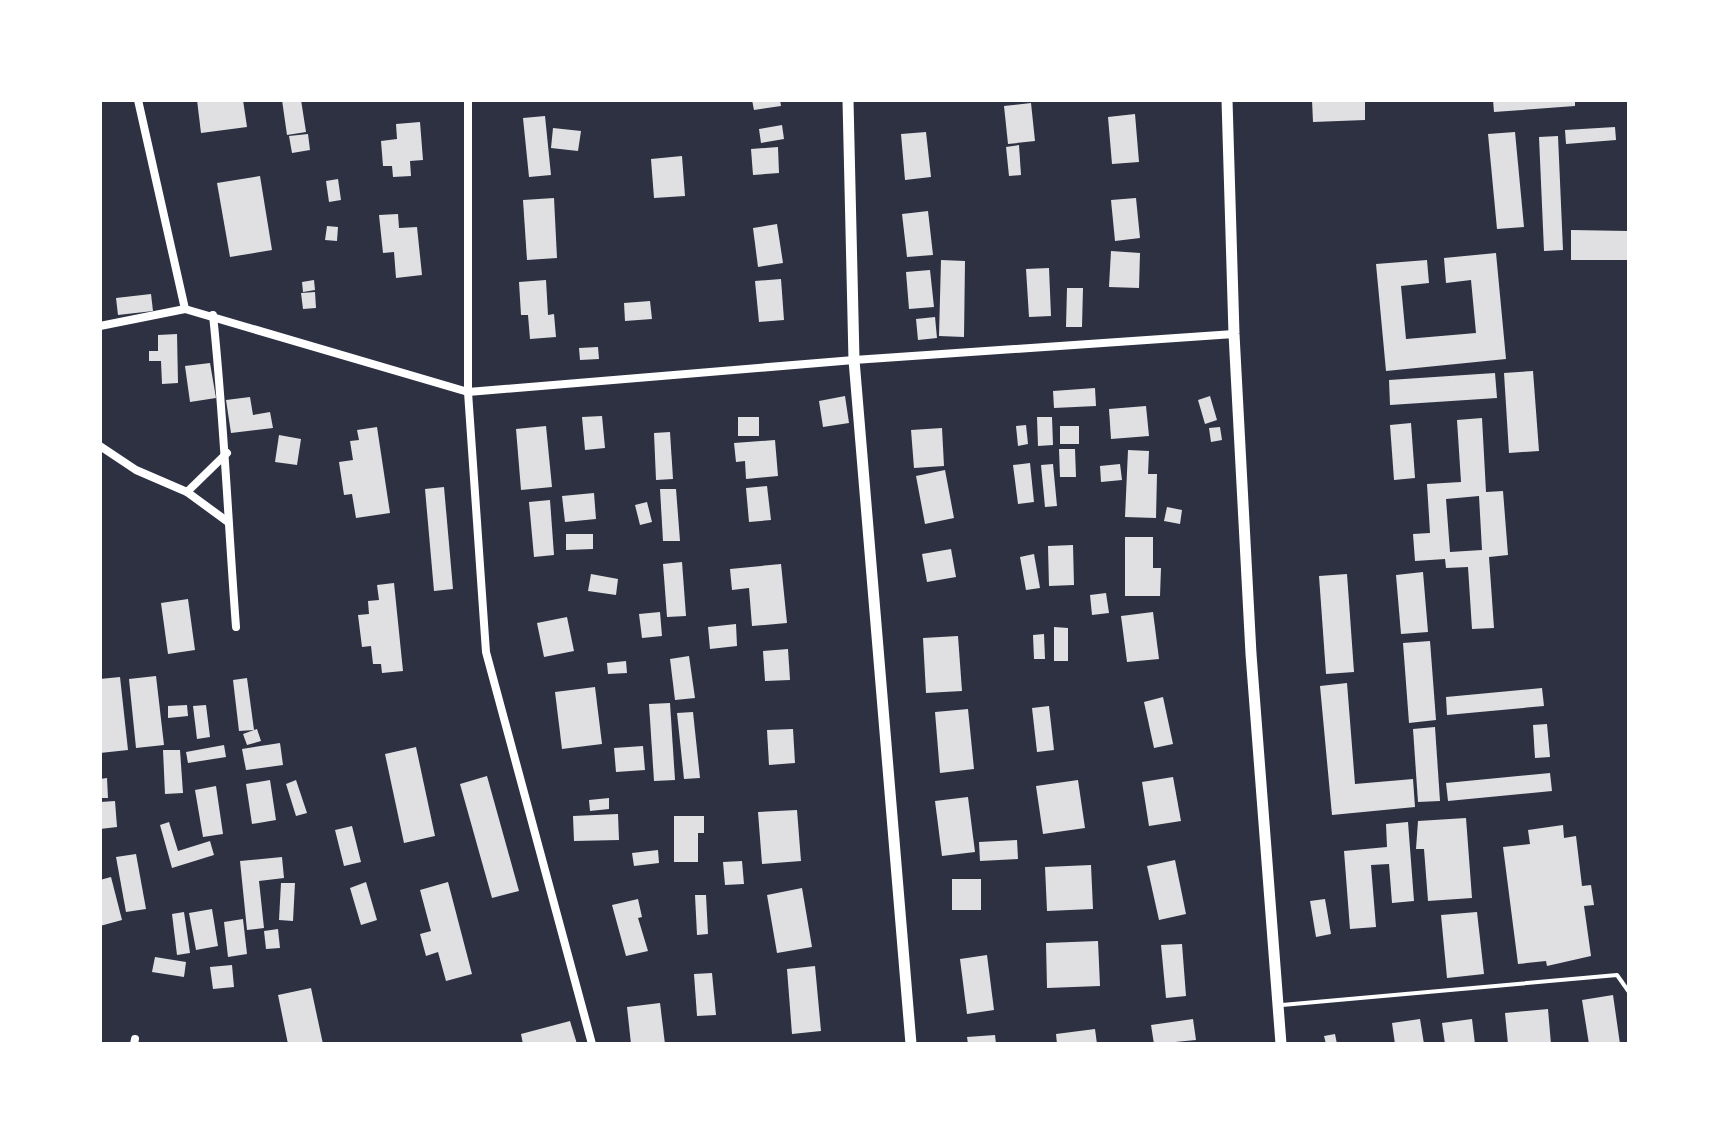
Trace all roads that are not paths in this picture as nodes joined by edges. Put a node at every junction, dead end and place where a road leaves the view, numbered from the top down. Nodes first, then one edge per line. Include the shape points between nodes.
1 (138, 100) edge
2 (468, 100) edge
3 (848, 100) edge
4 (1227, 100) edge
5 (185, 309) junction
6 (213, 315) junction
7 (100, 326) edge
8 (1234, 334) junction
9 (854, 360) junction
10 (468, 392) junction
11 (100, 446) edge
12 (227, 453) junction
13 (187, 492) junction
14 (228, 522) junction
15 (236, 627) dead end
16 (1629, 992) edge
17 (1279, 1005) junction
18 (592, 1044) edge
19 (911, 1044) edge
20 (1281, 1044) edge

1 - 5 street
2 - 10 street
3 - 9 street
4 - 8 street
5 - 6 street
5 - 7 street
6 - 10 street
6 - 12 street
8 - 9 street
8 - 17 street via 1251,654
9 - 10 street
9 - 19 street
10 - 18 street via 486,652
11 - 13 street via 136,470
12 - 13 street
12 - 14 street
13 - 14 street
14 - 15 street
16 - 17 lane via 1617,975
17 - 20 street

